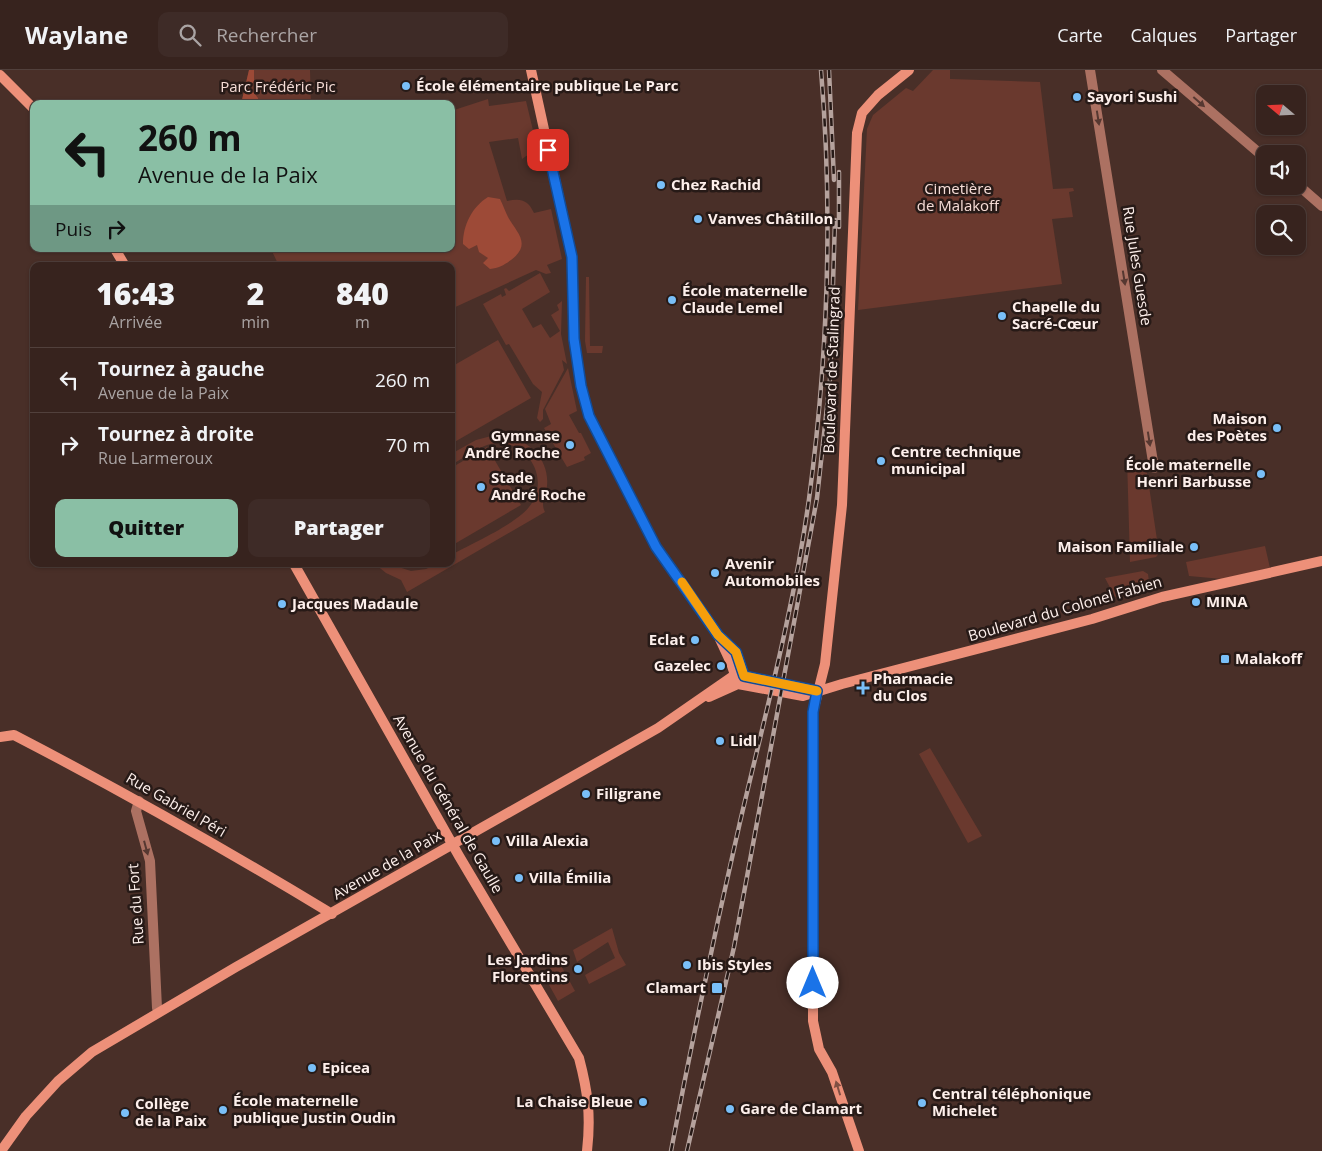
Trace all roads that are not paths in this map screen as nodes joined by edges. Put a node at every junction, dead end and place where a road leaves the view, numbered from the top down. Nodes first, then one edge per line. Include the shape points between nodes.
1 (531, 70) edge
2 (909, 70) edge
3 (1090, 70) edge
4 (1162, 70) edge
5 (0, 75) edge
6 (30, 105) edge
7 (1256, 150) edge
8 (1306, 192) edge
9 (1322, 206) edge
10 (1154, 468) dead end
11 (1322, 561) edge
12 (296, 567) edge
13 (741, 680) junction
14 (817, 691) junction
15 (0, 737) edge
16 (139, 801) junction
17 (453, 844) junction
18 (332, 914) junction
19 (216, 978) junction
20 (157, 1008) junction
21 (566, 1035) junction
22 (0, 1144) edge
23 (1, 1151) edge
24 (582, 1151) edge
25 (587, 1151) edge
26 (859, 1151) edge

1 - 13 main road via 572,254 574,339 589,416 656,547 718,635
2 - 14 main road, Boulevard de Stalingrad via 862,113 857,133 842,505 824,664
3 -> 10 street, Rue Jules Guesde
4 -> 7 street
5 - 6 main road
8 - 9 street
11 - 14 main road, Boulevard du Colonel Fabien via 1162,597 1092,619
12 - 17 main road, Avenue du Général de Gaulle
13 - 14 main road via 803,696
13 - 17 main road, Avenue de la Paix
26 -> 14 main road, Boulevard de Stalingrad via 832,1072 819,1049 813,1020 813,712
15 - 16 main road, Rue Gabriel Péri via 14,735
16 - 18 main road, Rue Gabriel Péri
16 -> 20 street, Rue du Fort via 136,811 150,861
17 - 18 main road, Avenue de la Paix
17 - 21 main road, Avenue du Général de Gaulle
18 - 19 main road, Avenue de la Paix
19 - 20 main road, Avenue de la Paix
19 - 23 main road, Avenue de la Paix via 92,1052 58,1081 26,1116
20 - 22 main road, Avenue de la Paix via 90,1046 56,1076
21 - 24 main road via 583,1090
21 - 25 main road, Avenue du Général de Gaulle via 579,1058 588,1089 590,1121

